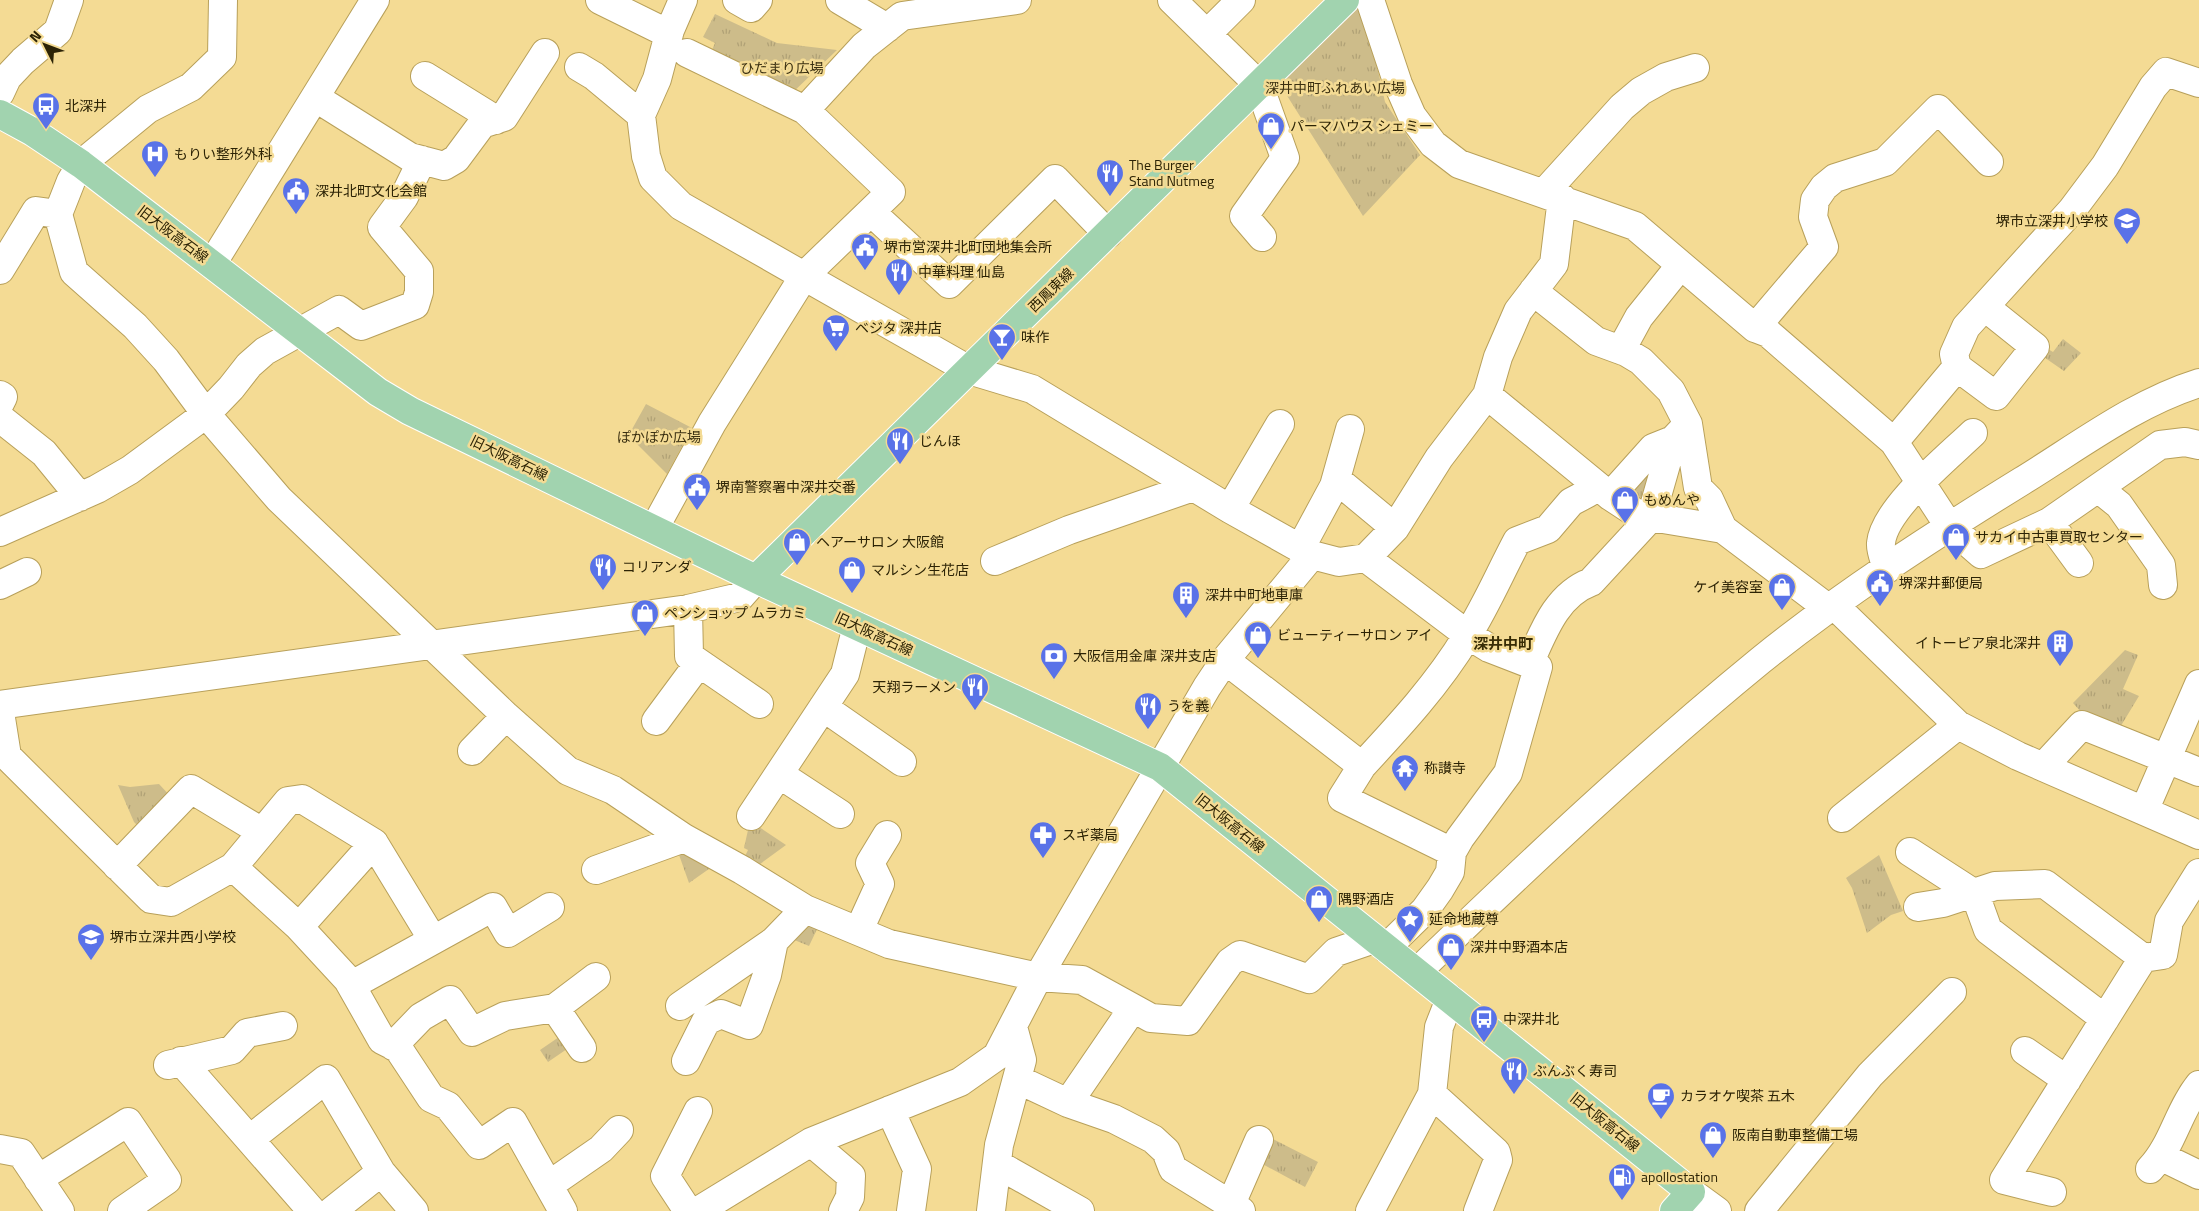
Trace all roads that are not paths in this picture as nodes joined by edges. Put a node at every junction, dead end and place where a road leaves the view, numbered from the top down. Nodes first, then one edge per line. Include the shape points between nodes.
1 (69, 0) edge
2 (223, 0) edge
3 (375, 0) edge
4 (600, 0) edge
5 (683, 0) edge
6 (738, 0) edge
7 (758, 0) edge
8 (840, 0) edge
9 (1017, 0) edge
10 (1172, 0) edge
11 (1241, 0) edge
12 (1345, 0) edge
13 (1370, 0) edge
14 (928, 5) edge
15 (887, 28) junction
16 (1207, 34) junction
17 (678, 44) junction
18 (546, 53) dead end
19 (579, 67) dead end
20 (1695, 68) dead end
21 (425, 76) dead end
22 (2199, 83) edge
23 (1259, 85) junction
24 (0, 93) edge
25 (316, 98) junction
26 (804, 110) junction
27 (0, 114) edge
28 (642, 115) junction
29 (496, 120) junction
30 (422, 160) junction
31 (1989, 162) dead end
32 (81, 164) junction
33 (1553, 196) junction
34 (871, 212) junction
35 (58, 214) junction
36 (1108, 234) junction
37 (1262, 237) dead end
38 (212, 264) junction
39 (1680, 266) junction
40 (0, 270) edge
41 (804, 276) junction
42 (1532, 292) junction
43 (1985, 307) junction
44 (1754, 328) junction
45 (302, 333) junction
46 (1621, 350) junction
47 (1957, 367) junction
48 (969, 370) junction
49 (2199, 382) edge
50 (0, 395) edge
51 (1488, 395) junction
52 (0, 403) edge
53 (206, 414) junction
54 (0, 418) edge
55 (1280, 424) dead end
56 (1350, 429) dead end
57 (1681, 432) junction
58 (1973, 433) dead end
59 (1894, 442) junction
60 (2199, 445) edge
61 (1336, 479) junction
62 (1921, 483) junction
63 (1193, 488) junction
64 (2099, 489) junction
65 (1603, 491) junction
66 (80, 497) junction
67 (1230, 509) junction
68 (1651, 517) junction
69 (2049, 522) junction
70 (1949, 526) junction
71 (654, 528) junction
72 (1395, 528) junction
73 (1723, 529) junction
74 (0, 532) edge
75 (1306, 552) junction
76 (1366, 558) junction
77 (995, 560) dead end
78 (2079, 563) dead end
79 (1888, 568) junction
80 (27, 572) dead end
81 (756, 579) junction
82 (0, 585) edge
83 (2163, 585) dead end
84 (1832, 607) junction
85 (688, 609) junction
86 (857, 626) junction
87 (1468, 635) junction
88 (432, 644) junction
89 (1225, 660) junction
90 (699, 664) junction
91 (1529, 664) junction
92 (2199, 684) edge
93 (759, 704) dead end
94 (0, 705) edge
95 (823, 707) junction
96 (0, 712) edge
97 (506, 716) junction
98 (656, 721) dead end
99 (1958, 725) junction
100 (472, 751) dead end
101 (2166, 759) junction
102 (902, 762) dead end
103 (1362, 766) junction
104 (1160, 767) junction
105 (2043, 767) junction
106 (2199, 772) edge
107 (779, 774) junction
108 (2144, 811) junction
109 (840, 814) dead end
110 (751, 816) dead end
111 (1842, 818) dead end
112 (262, 832) junction
113 (887, 835) dead end
114 (2199, 835) edge
115 (684, 838) junction
116 (374, 843) junction
117 (1452, 852) junction
118 (1910, 852) dead end
119 (117, 866) junction
120 (233, 867) junction
121 (596, 870) dead end
122 (2199, 873) edge
123 (1975, 894) junction
124 (550, 907) dead end
125 (1918, 907) dead end
126 (805, 909) junction
127 (299, 926) junction
128 (859, 930) junction
129 (433, 940) junction
130 (774, 941) junction
131 (1380, 943) junction
132 (2143, 958) junction
133 (1417, 972) junction
134 (596, 977) dead end
135 (1038, 977) junction
136 (352, 985) junction
137 (1952, 992) dead end
138 (1450, 999) junction
139 (680, 1006) dead end
140 (554, 1008) junction
141 (1133, 1008) junction
142 (2105, 1019) junction
143 (283, 1026) dead end
144 (1013, 1027) junction
145 (393, 1046) junction
146 (582, 1048) dead end
147 (2025, 1051) dead end
148 (686, 1061) dead end
149 (1019, 1080) junction
150 (2067, 1080) junction
151 (2199, 1086) edge
152 (1432, 1094) junction
153 (1068, 1104) junction
154 (890, 1110) junction
155 (698, 1111) dead end
156 (619, 1130) dead end
157 (250, 1139) junction
158 (1259, 1140) dead end
159 (811, 1142) junction
160 (0, 1149) edge
161 (997, 1164) junction
162 (381, 1172) junction
163 (2199, 1175) edge
164 (38, 1179) junction
165 (549, 1185) junction
166 (2052, 1192) dead end
167 (1682, 1201) edge
168 (1233, 1209) edge
169 (60, 1211) edge
170 (122, 1211) edge
171 (312, 1211) edge
172 (332, 1211) edge
173 (414, 1211) edge
174 (564, 1211) edge
175 (688, 1211) edge
176 (698, 1211) edge
177 (844, 1211) edge
178 (911, 1211) edge
179 (991, 1211) edge
180 (1080, 1211) edge
181 (1370, 1211) edge
182 (1478, 1211) edge
183 (1717, 1211) edge
184 (1759, 1211) edge

1 - 24 street via 58,31 23,61
2 - 32 street via 222,57 191,87 148,109
3 - 25 street
4 - 17 street
5 - 17 street
6 - 7 street via 751,8
8 - 15 street
9 - 14 street
10 - 16 street
11 - 16 street
12 - 23 main road, 西鳳東線
13 - 33 street via 1401,92 1412,116 1433,144 1459,164
14 - 15 street via 902,16
15 - 26 street via 864,46
16 - 23 street
17 - 26 street
17 - 28 street via 657,79
18 - 29 street via 504,117
19 - 28 street
20 - 33 street via 1666,77 1641,91 1622,107
21 - 29 street
22 - 43 street via 2166,72 2153,87 2106,166 2072,210
23 - 36 main road, 西鳳東線
23 - 37 street via 1284,158 1244,216
25 - 30 street via 410,157
25 - 38 street
26 - 34 street via 890,192
27 - 32 main road, 旧大阪高石線
28 - 41 street via 652,178 682,206
29 - 30 street via 482,124 456,158 444,166
30 - 45 street via 404,197 382,227 419,271 415,305 361,326 339,310
31 - 44 street via 1938,109 1885,162 1835,178 1815,200 1813,217 1824,246
32 - 35 street
32 - 38 main road, 旧大阪高石線
33 - 39 street via 1634,226
33 - 42 street via 1554,264
34 - 36 street via 949,284 1055,179
34 - 41 street
35 - 40 street via 36,211
35 - 53 street via 74,272 135,326 160,353
36 - 48 main road, 西鳳東線
38 - 45 main road, 旧大阪高石線
39 - 44 street
39 - 46 street via 1639,317
41 - 48 street
41 - 71 street via 712,423
42 - 46 street via 1596,341
42 - 51 street via 1518,311 1498,357
43 - 47 street via 1966,327 1954,354
43 - 47 street via 2035,347 1996,396
44 - 59 street via 1768,333
45 - 53 street via 265,351
45 - 71 main road, 旧大阪高石線 via 378,392 410,411
46 - 57 street via 1641,361 1670,391
47 - 59 street
48 - 63 street via 1032,389
48 - 81 main road, 西鳳東線
49 - 70 street via 2153,401
50 - 52 street via 3,397
51 - 65 street
51 - 72 street via 1439,458
53 - 66 street via 130,470
53 - 88 street via 279,499
54 - 66 street via 44,452
55 - 67 street
56 - 61 street
57 - 65 street via 1653,448
57 - 68 street
57 - 73 street via 1698,488 1709,499
58 - 62 street
59 - 62 street
60 - 64 street via 2185,442 2160,445
61 - 72 street
61 - 75 street
62 - 70 street
62 - 79 street via 1884,528 1880,544
63 - 67 street
63 - 77 street via 1069,530
64 - 69 street
64 - 83 street via 2119,505 2161,565
65 - 68 street via 1639,515
65 - 87 street via 1588,493 1571,502 1548,529 1517,541
66 - 74 street
67 - 75 street
68 - 73 street
68 - 91 street via 1591,582 1577,588 1558,607
69 - 70 street via 1980,554
69 - 78 street
70 - 79 street
71 - 81 main road, 旧大阪高石線
72 - 76 street
73 - 84 street
75 - 76 street via 1339,562
75 - 89 street
76 - 87 street
79 - 84 street
80 - 82 street
81 - 85 street via 740,597
81 - 86 main road, 旧大阪高石線
84 - 99 street
84 - 133 street via 1762,659 1642,762 1546,848
85 - 88 street
85 - 90 street via 689,656
86 - 95 street via 845,674
86 - 104 main road, 旧大阪高石線
87 - 91 street via 1489,648
87 - 103 street via 1410,714
88 - 94 street
88 - 97 street
89 - 103 street
89 - 104 street
90 - 93 street
90 - 98 street
91 - 117 street via 1538,668 1508,773
92 - 101 street
95 - 102 street
95 - 107 street
96 - 119 street via 7,756
97 - 100 street
97 - 115 street via 568,771 612,790
99 - 105 street
99 - 111 street
101 - 105 street via 2082,725
101 - 106 street
101 - 108 street
103 - 117 street via 1342,798
104 - 131 main road, 旧大阪高石線
104 - 135 street
105 - 108 street
107 - 109 street
107 - 110 street
108 - 114 street
112 - 116 street via 288,801 302,800
112 - 119 street via 191,789
112 - 120 street
113 - 128 street via 870,863 880,884
115 - 121 street
115 - 126 street
116 - 127 street
116 - 129 street
117 - 131 street via 1450,872 1425,910
118 - 123 street
119 - 120 street via 151,899 171,902
120 - 127 street
122 - 132 street via 2169,921 2163,955
123 - 125 street
123 - 132 street via 1995,886 2045,884
123 - 142 street via 1988,930
124 - 129 street via 508,933 493,907
126 - 128 street
126 - 130 street
127 - 136 street
128 - 135 street via 889,944
129 - 136 street
130 - 139 street
130 - 148 street via 767,975 749,1025 721,1014 706,1021
131 - 133 main road, 旧大阪高石線
131 - 141 street via 1336,952 1309,979 1240,955 1230,962 1188,1021 1151,1018
132 - 142 street
133 - 138 main road, 旧大阪高石線
134 - 140 street
135 - 141 street via 1082,980
135 - 144 street
136 - 145 street via 382,1040
137 - 184 street via 1870,1075
138 - 152 street via 1439,1027
138 - 167 main road, 旧大阪高石線
140 - 145 street via 505,1016 472,1032 450,1000 421,1017
140 - 146 street
141 - 153 street
142 - 150 street
143 - 157 street via 247,1033 232,1050 175,1063
144 - 149 street via 1022,1060
144 - 154 street via 997,1056 960,1082
145 - 165 street via 398,1048 431,1098 448,1106 479,1145 513,1122
147 - 150 street
149 - 153 street
149 - 161 street
150 - 166 street via 2004,1180
151 - 163 street via 2156,1163
152 - 181 street
152 - 182 street via 1496,1152 1498,1160
153 - 168 street via 1114,1119 1153,1139 1166,1151 1173,1169
154 - 159 street
154 - 178 street via 917,1169
155 - 175 street via 665,1176
156 - 165 street via 601,1149
157 - 162 street via 326,1079
157 - 171 street
158 - 168 street
159 - 176 street
159 - 177 street via 851,1176 850,1197
160 - 164 street via 21,1153
161 - 179 street
161 - 180 street
162 - 172 street
162 - 173 street
164 - 169 street
164 - 170 street via 128,1122 167,1180
165 - 174 street
167 - 183 street

